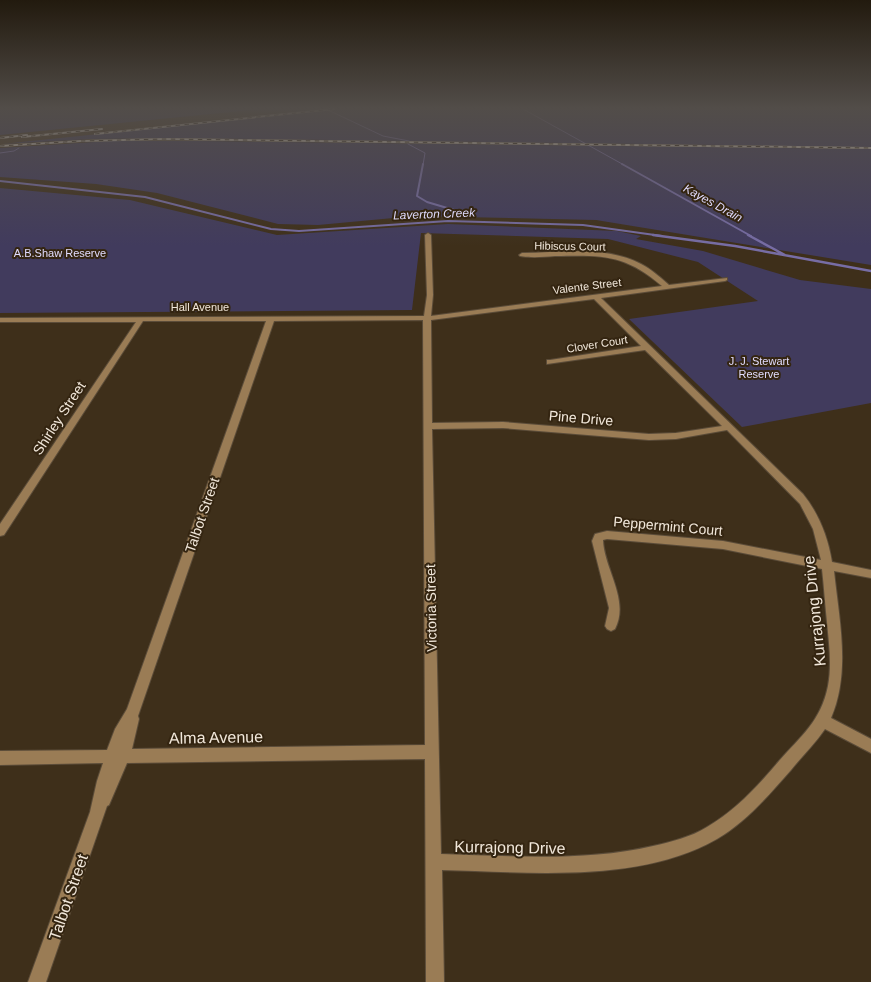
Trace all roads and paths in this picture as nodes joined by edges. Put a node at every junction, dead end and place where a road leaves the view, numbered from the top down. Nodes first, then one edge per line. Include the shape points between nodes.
1 (428, 235) dead end
2 (516, 249) dead end
3 (725, 280) dead end
4 (668, 287) junction
5 (595, 296) junction
6 (426, 317) junction
7 (271, 318) junction
8 (141, 319) junction
9 (0, 320) edge
10 (10, 320) junction
11 (0, 330) edge
12 (648, 347) junction
13 (550, 362) dead end
14 (428, 426) junction
15 (730, 427) junction
16 (0, 532) edge
17 (826, 565) junction
18 (871, 574) edge
19 (611, 626) dead end
20 (823, 721) junction
21 (871, 746) edge
22 (433, 752) junction
23 (118, 757) junction
24 (0, 758) edge
25 (434, 862) junction
26 (37, 982) edge
27 (435, 982) edge

1 - 6 street, Victoria Street via 430,295
2 - 4 street, Hibiscus Court via 521,258 597,255 623,259 643,267
3 - 4 street, Valente Street
4 - 5 street, Valente Street
5 - 6 street, Valente Street
5 - 12 street, Kurrajong Drive
6 - 7 street, Hall Avenue
6 - 14 street, Victoria Street
7 - 8 street, Hall Avenue
7 - 23 street, Talbot Street via 133,712 130,734
8 - 10 street, Hall Avenue
8 - 16 street, Shirley Street
9 - 10 street, Hall Avenue
10 - 11 street
12 - 13 street, Clover Court
12 - 15 street, Kurrajong Drive
14 - 15 street, Pine Drive via 518,426 649,437
14 - 22 street, Victoria Street
15 - 17 street, Kurrajong Drive via 813,515
17 - 18 street
17 - 19 street, Peppermint Court via 723,545 607,535 599,537 597,541 615,608
17 - 20 street, Kurrajong Drive via 838,667 834,692
20 - 21 street
20 - 25 street, Kurrajong Drive via 740,814 700,839 644,857 587,864
22 - 23 street, Alma Avenue
22 - 25 street, Victoria Street
23 - 24 street, Alma Avenue
23 - 26 street, Talbot Street via 114,781 98,812
25 - 27 street, Victoria Street

